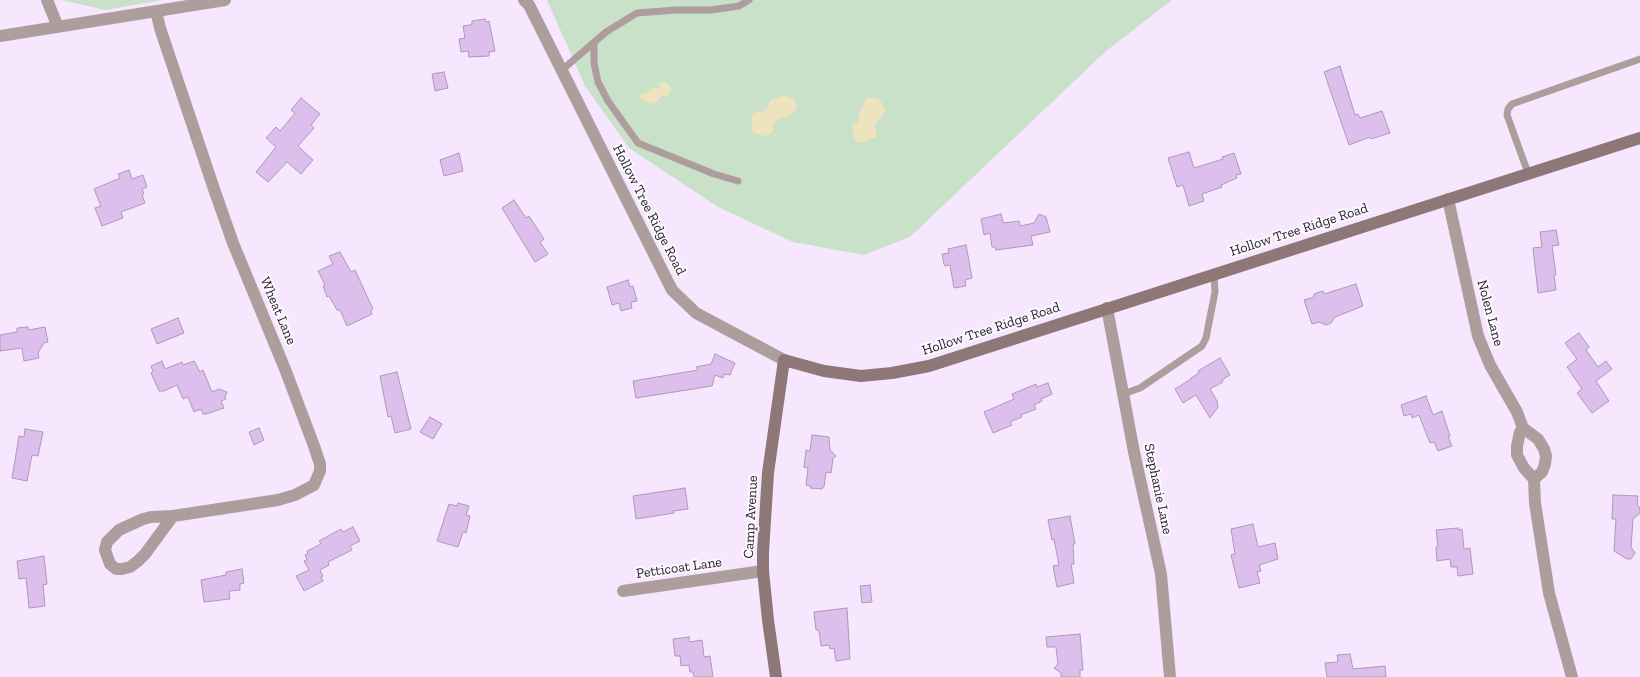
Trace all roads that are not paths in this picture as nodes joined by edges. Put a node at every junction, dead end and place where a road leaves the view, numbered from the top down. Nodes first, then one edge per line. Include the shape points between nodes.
1 (47, 0) edge
2 (225, 0) edge
3 (524, 0) edge
4 (749, 0) edge
5 (156, 11) junction
6 (58, 27) junction
7 (0, 36) edge
8 (594, 42) junction
9 (1640, 59) edge
10 (562, 70) junction
11 (1640, 138) edge
12 (1528, 173) junction
13 (738, 180) dead end
14 (1448, 199) junction
15 (1214, 273) junction
16 (1107, 308) junction
17 (784, 360) junction
18 (1123, 394) junction
19 (1523, 428) junction
20 (1534, 479) junction
21 (173, 516) junction
22 (763, 571) junction
23 (624, 591) dead end
24 (776, 677) edge
25 (1170, 677) edge
26 (1572, 677) edge

1 - 6 street
2 - 5 street
3 - 10 street, Hollow Tree Ridge Road via 529,5
4 - 8 lane via 739,6 711,10 637,14
5 - 6 street
5 - 21 street, Wheat Lane via 216,196 286,369 320,464 320,472 314,484 295,495 278,500
6 - 7 street
8 - 10 lane
8 - 13 lane via 594,63 598,82 608,101 638,143 714,174
9 - 12 lane via 1512,104 1507,115
10 - 17 street, Hollow Tree Ridge Road via 672,290 696,313
11 - 12 street, Hollow Tree Ridge Road
12 - 14 street, Hollow Tree Ridge Road
14 - 15 street, Hollow Tree Ridge Road
14 - 19 street, Nolen Lane via 1478,336
15 - 16 street, Hollow Tree Ridge Road
15 - 18 lane via 1215,292 1206,338 1202,346 1140,388
16 - 17 street, Hollow Tree Ridge Road via 929,366 892,373 861,376 824,371
16 - 18 street, Stephanie Lane
17 - 22 street, Camp Avenue via 768,473
18 - 25 street, Stephanie Lane via 1161,574
19 - 20 street via 1520,432 1517,455
19 - 20 street via 1538,439 1546,456 1542,472
20 - 26 street via 1535,503 1549,593
21 - 21 street, Wheat Lane via 138,561 122,569 116,569 110,564 105,550 107,542 119,530 147,518
22 - 23 street, Petticoat Lane
22 - 24 street, Camp Avenue

